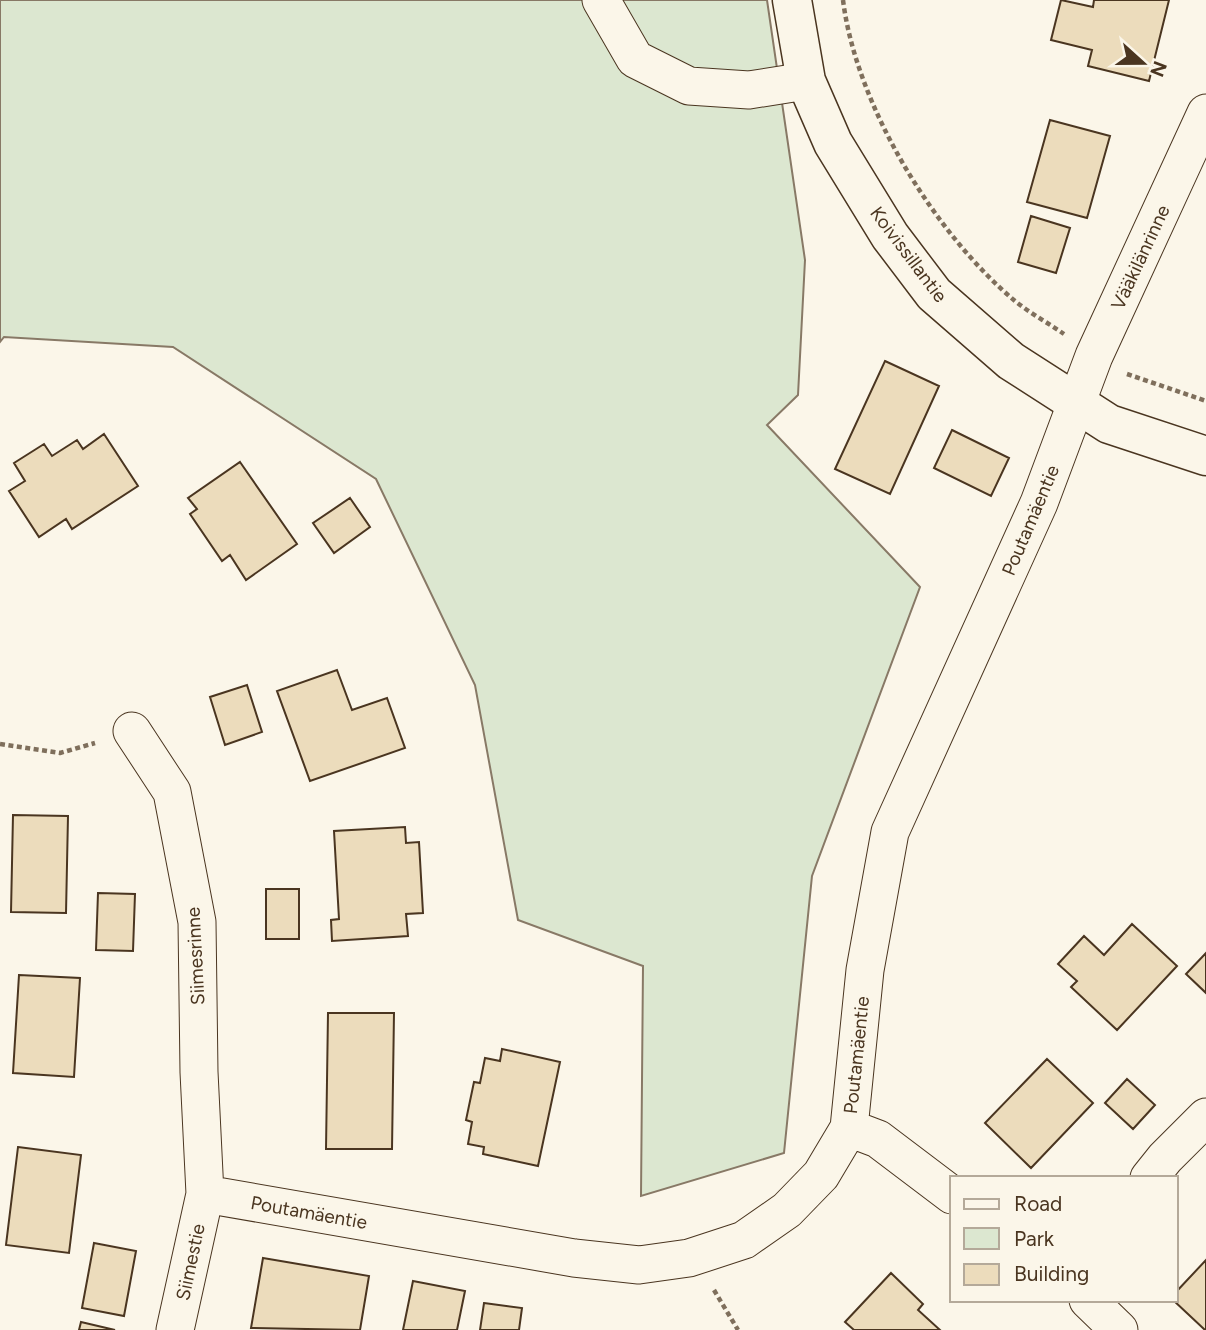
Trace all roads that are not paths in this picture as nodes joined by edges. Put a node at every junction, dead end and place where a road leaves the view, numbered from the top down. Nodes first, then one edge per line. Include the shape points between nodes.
1 (601, 0) edge
2 (792, 0) edge
3 (806, 81) junction
4 (1206, 113) edge
5 (1077, 403) junction
6 (1206, 456) edge
7 (132, 731) road end
8 (1206, 1117) edge
9 (849, 1128) junction
10 (1151, 1176) edge
11 (950, 1193) edge
12 (205, 1194) junction
13 (1090, 1302) edge
14 (175, 1330) edge
15 (1119, 1330) edge

1 - 3 street via 635,59 689,86 750,90
2 - 3 street, Koivissillantie
3 - 5 street, Koivissillantie via 841,155 890,236 934,294 1011,361
4 - 5 street, Vääkilänrinne via 1094,356
5 - 6 street, Koivissillantie via 1110,424
5 - 9 street, Poutamäentie via 1039,503 890,832 865,971
7 - 12 street, Siimesrinne via 172,792 197,922
8 - 10 street
9 - 11 street via 878,1139
9 - 12 street, Poutamäentie via 821,1175 787,1210 744,1240 690,1258 639,1265 574,1258
12 - 14 street, Siimestie
13 - 15 street

